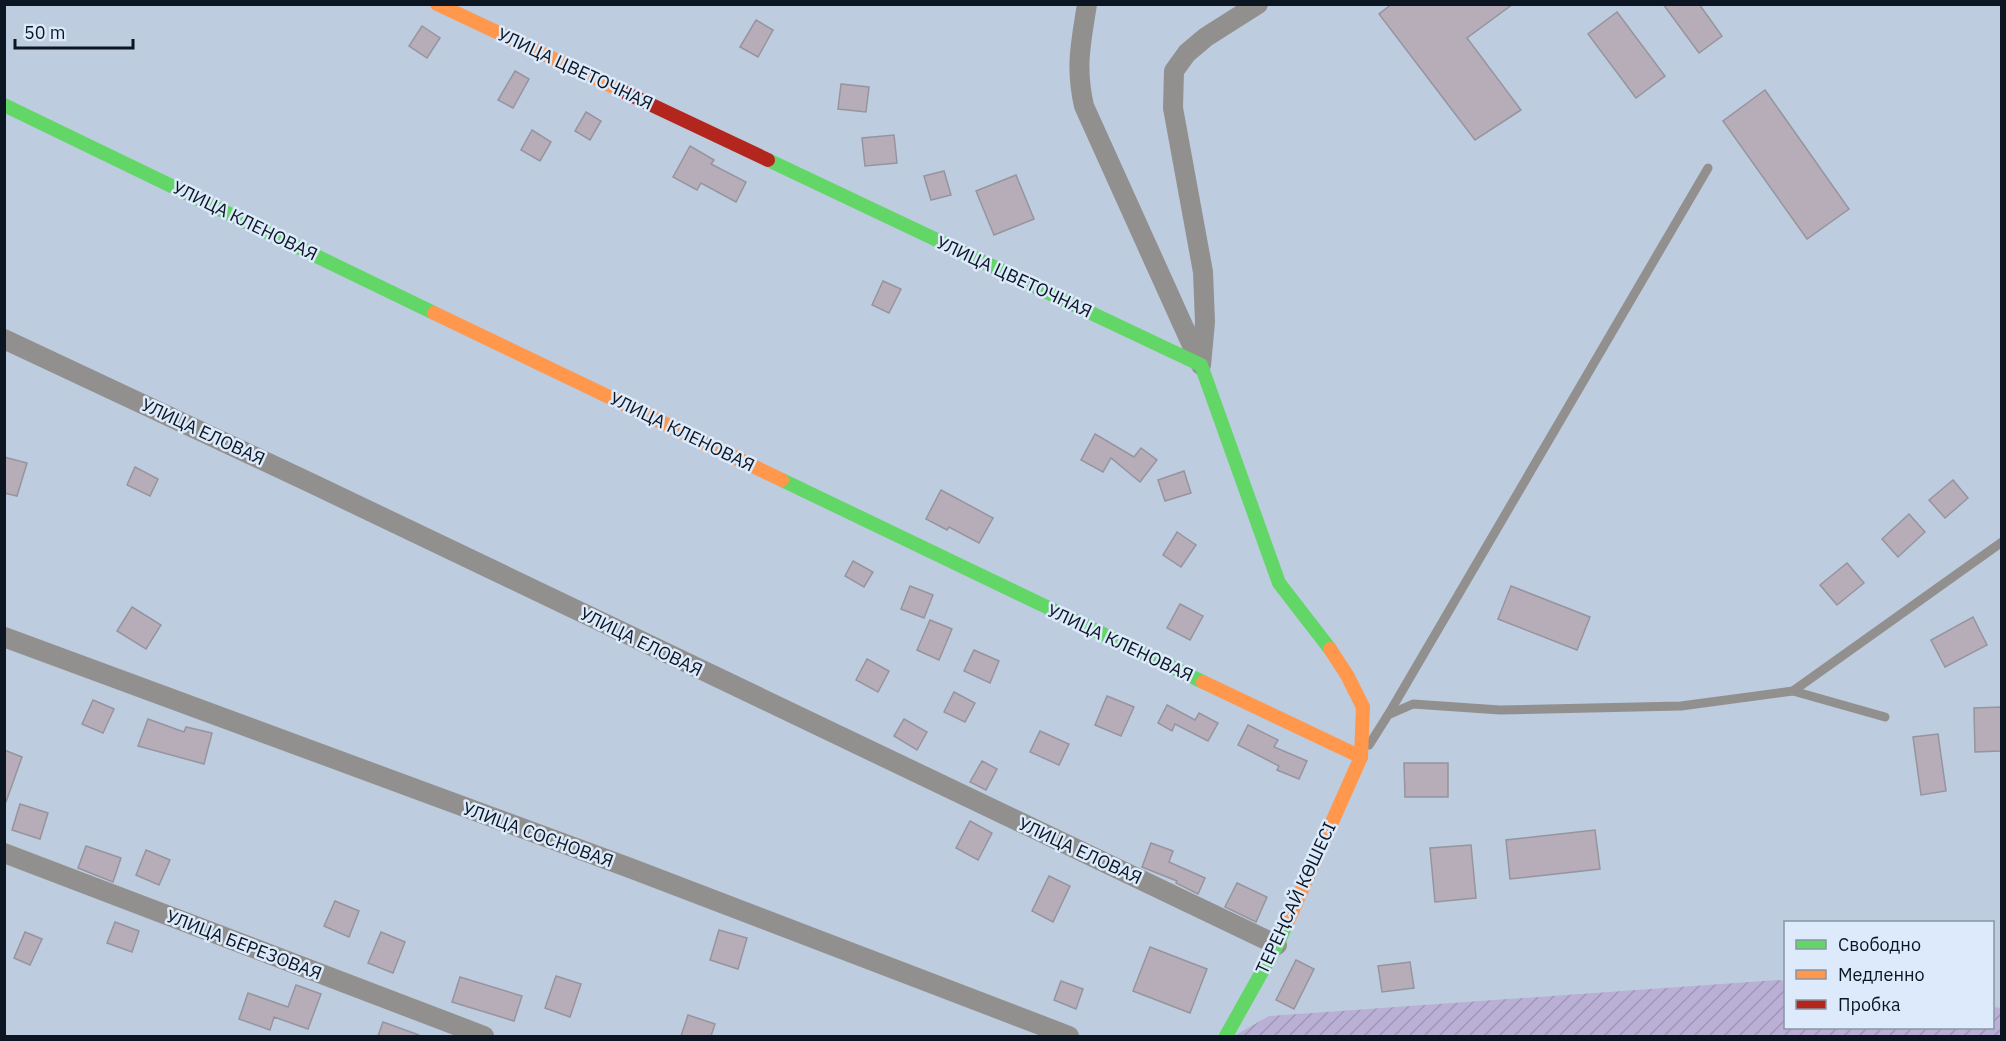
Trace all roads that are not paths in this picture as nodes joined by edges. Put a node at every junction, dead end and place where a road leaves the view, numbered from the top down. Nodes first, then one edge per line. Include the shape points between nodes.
1 (438, 4) edge
2 (1087, 4) edge
3 (1258, 4) edge
4 (4, 105) edge
5 (1708, 168) dead end
6 (4, 339) edge
7 (1201, 365) junction
8 (2001, 542) edge
9 (4, 637) edge
10 (1793, 691) junction
11 (1388, 715) junction
12 (1885, 717) dead end
13 (1361, 757) junction
14 (4, 853) edge
15 (1277, 945) junction
16 (484, 1036) edge
17 (1069, 1036) edge
18 (1226, 1036) edge

1 - 7 street, УЛИЦА ЦВЕТОЧНАЯ
2 - 7 street via 1078,61 1084,106
3 - 7 street via 1186,52 1174,71 1173,108 1203,272 1205,322
4 - 13 street, УЛИЦА КЛЕНОВАЯ
5 - 11 lane
6 - 15 street, УЛИЦА ЕЛОВАЯ
7 - 13 street via 1279,583 1347,675 1363,707
8 - 10 lane
9 - 17 street, УЛИЦА СОСНОВАЯ
10 - 11 lane via 1681,706 1500,710 1413,704
10 - 12 lane
11 - 13 lane
13 - 15 street, ТЕРЕҢСАЙ КӨШЕСІ
14 - 16 street, УЛИЦА БЕРЕЗОВАЯ
15 - 18 street, ТЕРЕҢСАЙ КӨШЕСІ

